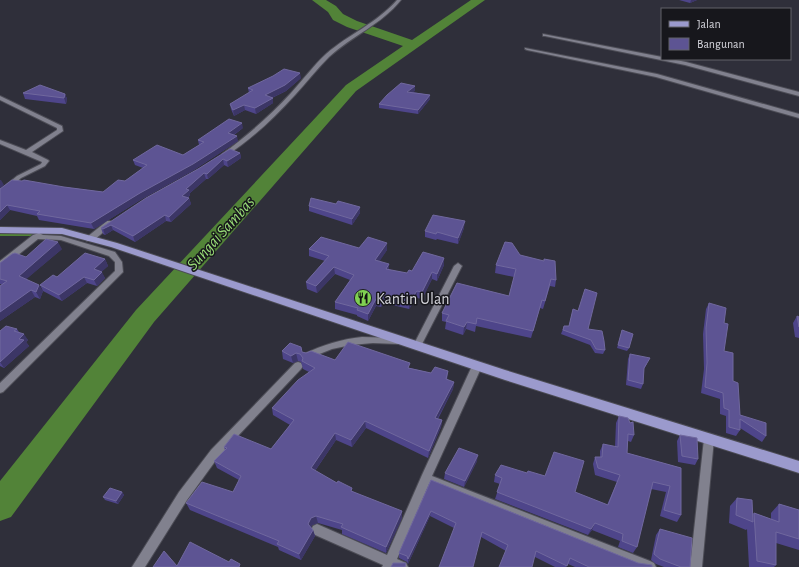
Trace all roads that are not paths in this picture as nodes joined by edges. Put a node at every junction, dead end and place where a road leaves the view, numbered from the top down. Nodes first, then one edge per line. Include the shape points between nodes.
1 (399, 0) edge
2 (545, 35) dead end
3 (528, 49) dead end
4 (661, 59) edge
5 (668, 60) edge
6 (799, 94) edge
7 (0, 98) edge
8 (799, 116) edge
9 (0, 142) edge
10 (28, 152) junction
11 (218, 159) edge
12 (0, 194) edge
13 (113, 221) edge
14 (0, 230) edge
15 (44, 231) junction
16 (36, 237) junction
17 (90, 239) junction
18 (0, 265) edge
19 (458, 266) dead end
20 (402, 341) junction
21 (417, 346) junction
22 (307, 356) edge
23 (298, 366) dead end
24 (477, 366) junction
25 (0, 388) edge
26 (709, 439) junction
27 (799, 467) edge
28 (426, 478) junction
29 (317, 530) dead end
30 (389, 564) edge
31 (138, 567) edge
32 (402, 567) edge
33 (650, 567) edge
34 (696, 567) edge

1 - 11 street via 389,12 323,59 247,139
2 - 4 street
3 - 8 street via 657,76
5 - 6 street
7 - 10 street via 60,128 60,131
9 - 10 street
10 - 12 street via 46,160 46,163 19,177
13 - 17 street
14 - 15 main road
15 - 16 street
15 - 17 main road via 62,231
16 - 18 street
16 - 25 street via 61,238 112,254 120,268 96,296
17 - 20 main road
19 - 21 street
20 - 21 main road
20 - 22 street via 372,339 345,342 324,347
21 - 24 main road
23 - 31 street via 215,453 183,496
24 - 26 main road
24 - 28 street
26 - 27 main road
26 - 34 street
28 - 30 street
28 - 33 street
29 - 30 street
30 - 32 street

